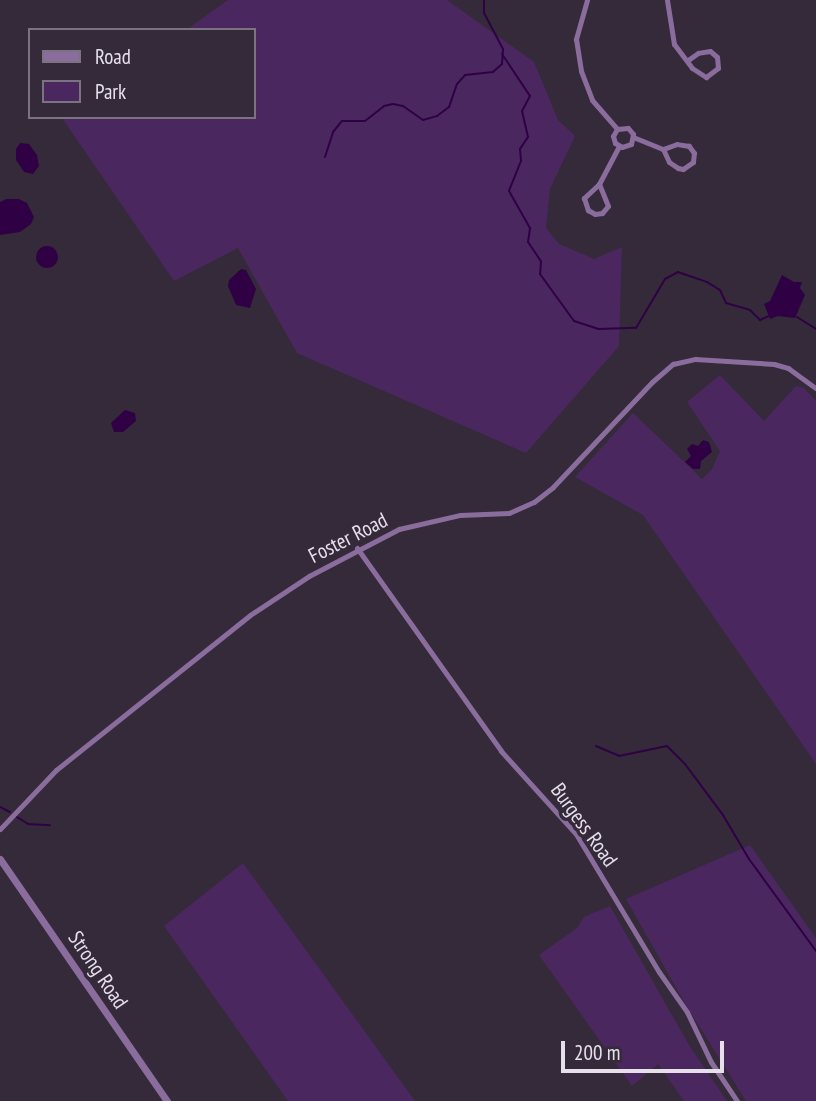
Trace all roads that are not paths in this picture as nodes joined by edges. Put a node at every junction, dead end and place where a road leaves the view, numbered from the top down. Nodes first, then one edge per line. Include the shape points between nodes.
1 (587, 0) edge
2 (667, 0) edge
3 (688, 60) junction
4 (617, 129) junction
5 (633, 137) junction
6 (619, 146) junction
7 (663, 149) junction
8 (599, 184) junction
9 (816, 388) edge
10 (357, 548) junction
11 (0, 829) edge
12 (0, 859) edge
13 (167, 1101) edge
14 (737, 1101) edge

1 - 4 street via 576,39 581,71 592,100
2 - 3 street via 674,44
3 - 3 street via 698,52 710,51 717,57 718,68 712,75 701,76
4 - 5 street via 628,128
4 - 6 street via 613,136
5 - 6 street via 631,144
5 - 7 street
6 - 8 street
7 - 7 street via 678,168 693,162 689,146
8 - 8 street via 608,206 595,214 588,210 584,198
9 - 10 street, Foster Road via 774,364 680,361 652,382 553,486 528,506 501,514 411,525
10 - 11 street, Foster Road via 233,627 46,779
10 - 14 street, Burgess Road via 501,751 576,834
12 - 13 street, Strong Road

